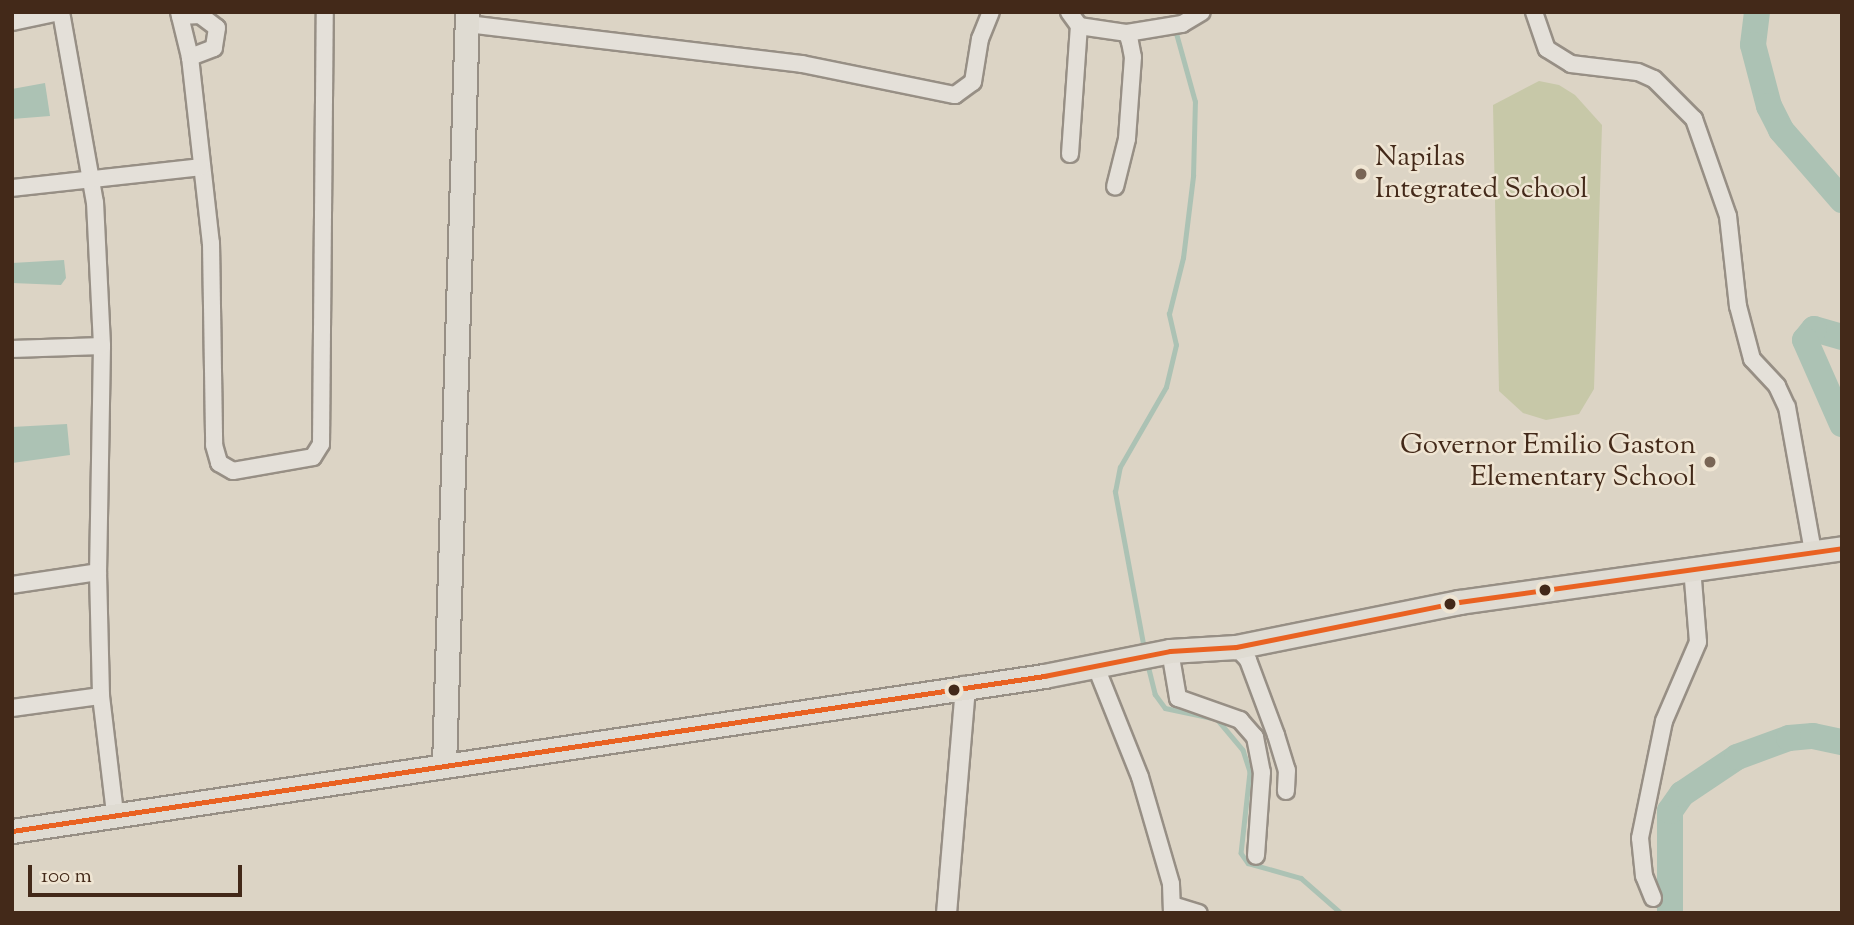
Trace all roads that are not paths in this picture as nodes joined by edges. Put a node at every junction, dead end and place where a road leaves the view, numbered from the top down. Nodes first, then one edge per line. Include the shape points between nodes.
1 (60, 12) edge
2 (325, 12) edge
3 (990, 12) edge
4 (1069, 12) edge
5 (1202, 12) edge
6 (1534, 12) edge
7 (180, 14) edge
8 (467, 18) edge
9 (12, 22) edge
10 (1079, 26) junction
11 (1127, 33) junction
12 (190, 57) junction
13 (1070, 154) dead end
14 (201, 167) junction
15 (93, 177) junction
16 (1115, 187) dead end
17 (12, 188) edge
18 (102, 346) junction
19 (12, 349) edge
20 (1842, 548) edge
21 (1813, 552) junction
22 (1692, 568) junction
23 (98, 572) junction
24 (12, 585) edge
25 (1236, 647) junction
26 (1166, 652) junction
27 (1096, 667) junction
28 (965, 686) junction
29 (101, 696) junction
30 (12, 708) edge
31 (444, 766) junction
32 (1286, 791) dead end
33 (115, 813) junction
34 (12, 831) edge
35 (1256, 856) dead end
36 (1653, 898) dead end
37 (1172, 909) edge
38 (946, 913) edge
39 (1199, 913) edge

1 - 9 street
1 - 15 street
2 - 14 street via 321,444 313,457 233,471 219,463 211,243
3 - 8 street via 973,82 955,95 802,64
4 - 10 street
5 - 11 street via 1182,24
6 - 21 street via 1547,49 1571,64 1638,72 1654,79 1694,119 1728,216 1738,306 1752,359 1777,386 1787,407
7 - 12 street
7 - 12 street via 200,15 217,28 214,48
8 - 31 main road
10 - 11 street
10 - 13 street
11 - 16 street via 1132,76 1127,139
12 - 14 street
14 - 15 street
15 - 17 street
15 - 18 street
18 - 19 street
18 - 23 street
20 - 21 main road
21 - 22 main road
22 - 25 main road via 1459,602
22 - 36 street via 1698,642 1664,721 1640,838 1644,876
23 - 24 street
23 - 29 street
25 - 26 main road
25 - 32 street via 1248,660 1276,735 1287,770
26 - 27 main road
26 - 35 street via 1178,698 1240,720 1255,737 1262,772
27 - 28 main road
27 - 37 street via 1140,777 1171,884
28 - 31 main road
28 - 38 street
29 - 30 street
29 - 33 street
31 - 33 main road
33 - 34 main road
37 - 39 street

